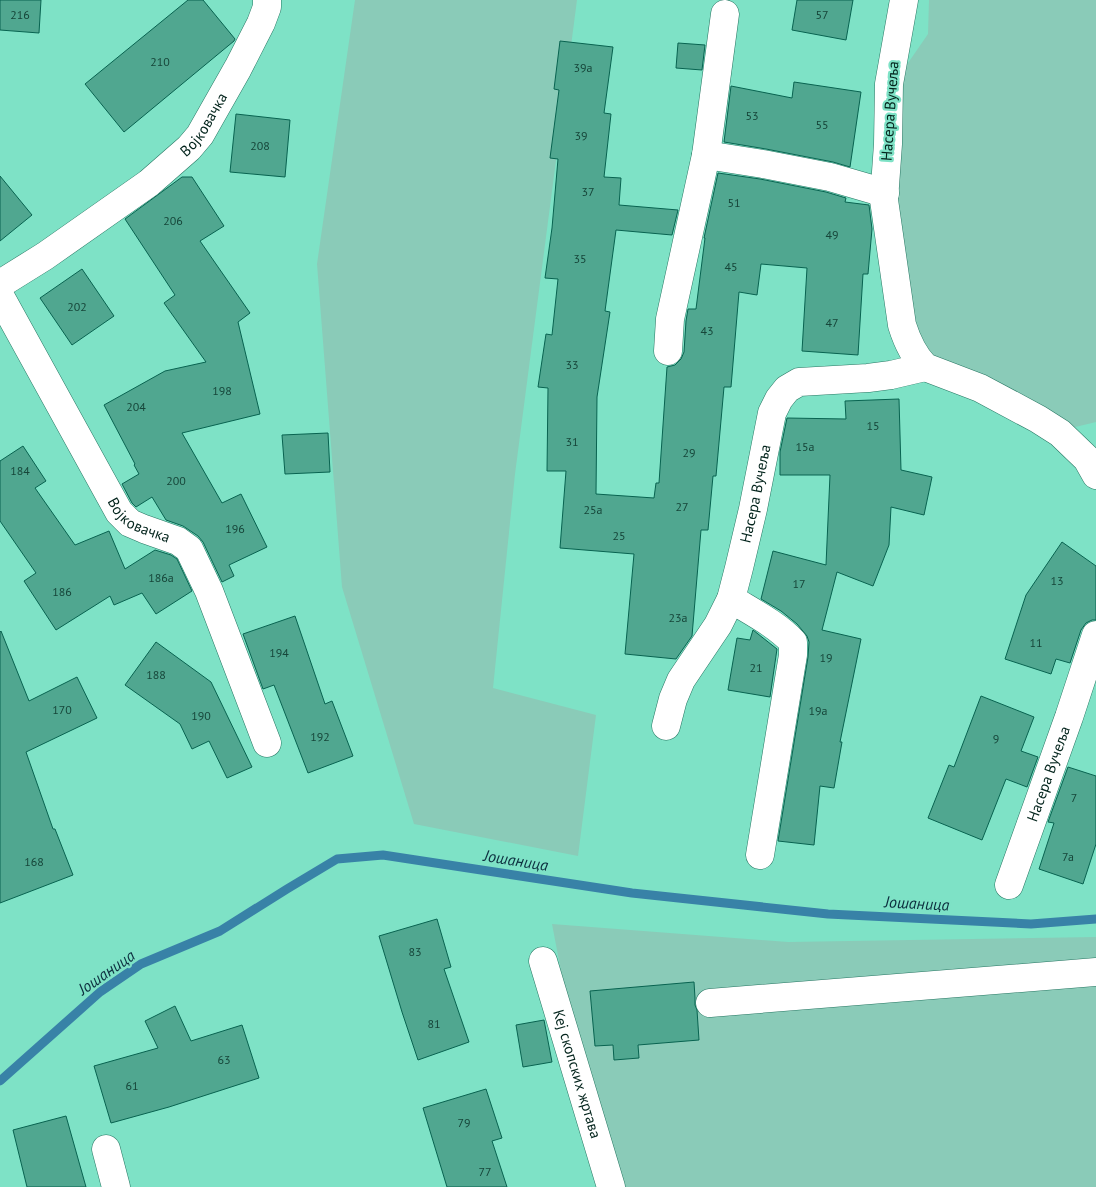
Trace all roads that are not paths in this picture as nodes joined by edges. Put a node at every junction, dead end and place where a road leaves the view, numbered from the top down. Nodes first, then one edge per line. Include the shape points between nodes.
1 (267, 0) edge
2 (904, 0) edge
3 (726, 14) dead end
4 (706, 155) junction
5 (885, 193) junction
6 (0, 284) edge
7 (0, 296) edge
8 (668, 351) dead end
9 (925, 367) junction
10 (1096, 475) edge
11 (731, 599) junction
12 (1096, 635) edge
13 (666, 726) dead end
14 (267, 743) dead end
15 (760, 855) dead end
16 (1009, 885) dead end
17 (543, 961) dead end
18 (1096, 972) edge
19 (710, 1002) dead end
20 (106, 1148) dead end
21 (116, 1187) edge
22 (611, 1187) edge

1 - 6 street, Војковачка via 261,23 238,68 200,135 189,148 149,183
2 - 5 street, Насера Вучеља via 889,84
3 - 4 street
4 - 5 street via 830,177
4 - 8 street via 670,320
5 - 9 street, Насера Вучеља via 902,325 912,351
7 - 14 street, Војковачка via 119,512 130,523 178,541 189,549 210,591
9 - 10 street via 980,388 1038,419 1087,459
9 - 11 street, Насера Вучеља via 868,378 799,382 779,398 772,413
11 - 13 street, Насера Вучеља via 681,680
11 - 15 street via 785,633 793,642
12 - 16 street, Насера Вучеља
17 - 22 street, Кеј скопских жртава
18 - 19 street
20 - 21 street

